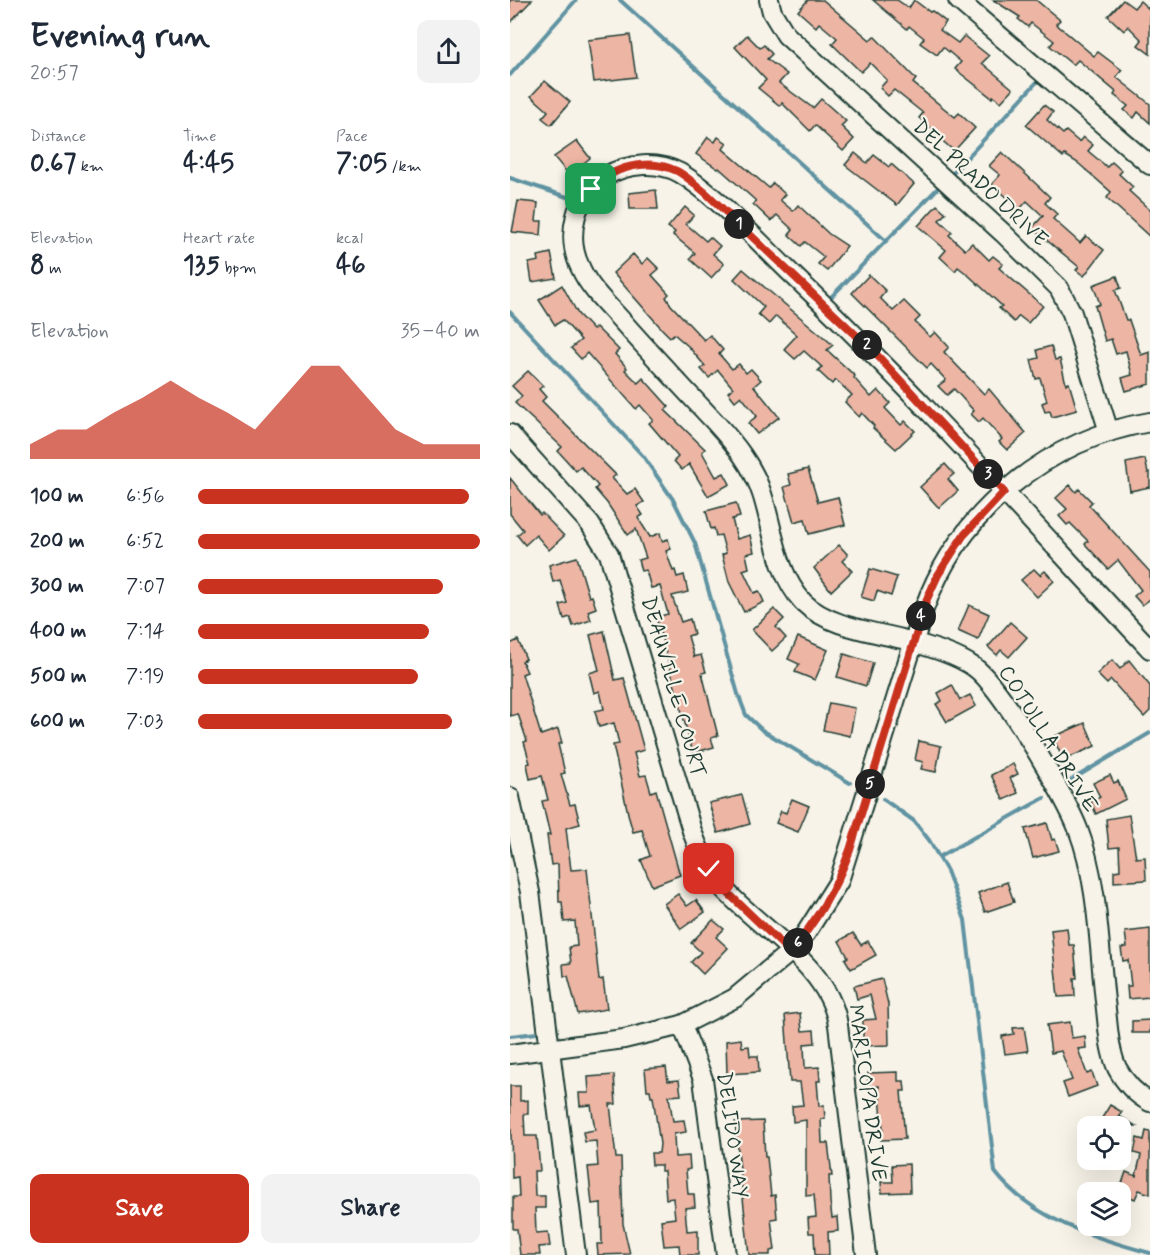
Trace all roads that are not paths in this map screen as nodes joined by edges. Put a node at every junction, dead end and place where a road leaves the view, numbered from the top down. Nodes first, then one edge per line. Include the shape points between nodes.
1 (769, 0) edge
2 (958, 0) edge
3 (1150, 165) edge
4 (1150, 422) edge
5 (1109, 432) junction
6 (510, 434) edge
7 (1004, 492) junction
8 (912, 642) junction
9 (1150, 649) edge
10 (510, 797) edge
11 (790, 952) junction
12 (682, 1025) junction
13 (549, 1049) junction
14 (510, 1054) edge
15 (1150, 1102) edge
16 (576, 1255) edge
17 (726, 1255) edge
18 (866, 1255) edge

1 - 5 street, DEL PRADO DRIVE via 786,35 1003,232 1059,288 1072,313
2 - 3 street
4 - 5 street
5 - 7 street via 1050,459
6 - 11 street, DEAUVILLE COURT via 590,524 609,554 702,857 722,887
7 - 8 street via 950,554 927,599
7 - 8 street, COTULLA DRIVE via 875,353 684,176 667,168 634,165 604,176 585,195 572,237 580,267 591,285 737,446 756,478 785,574 800,598 814,612 836,621
7 - 9 street, COTULLA DRIVE
8 - 11 street via 839,881
8 - 15 street, COTULLA DRIVE via 966,662 986,677 1072,816 1089,876 1112,1052 1126,1083
10 - 13 street via 530,892
11 - 12 street via 735,998
11 - 18 street, MARICOPA DRIVE via 820,981 834,1006
12 - 13 street via 648,1035
12 - 17 street, DELIDO WAY via 703,1079
13 - 14 street
13 - 16 street

